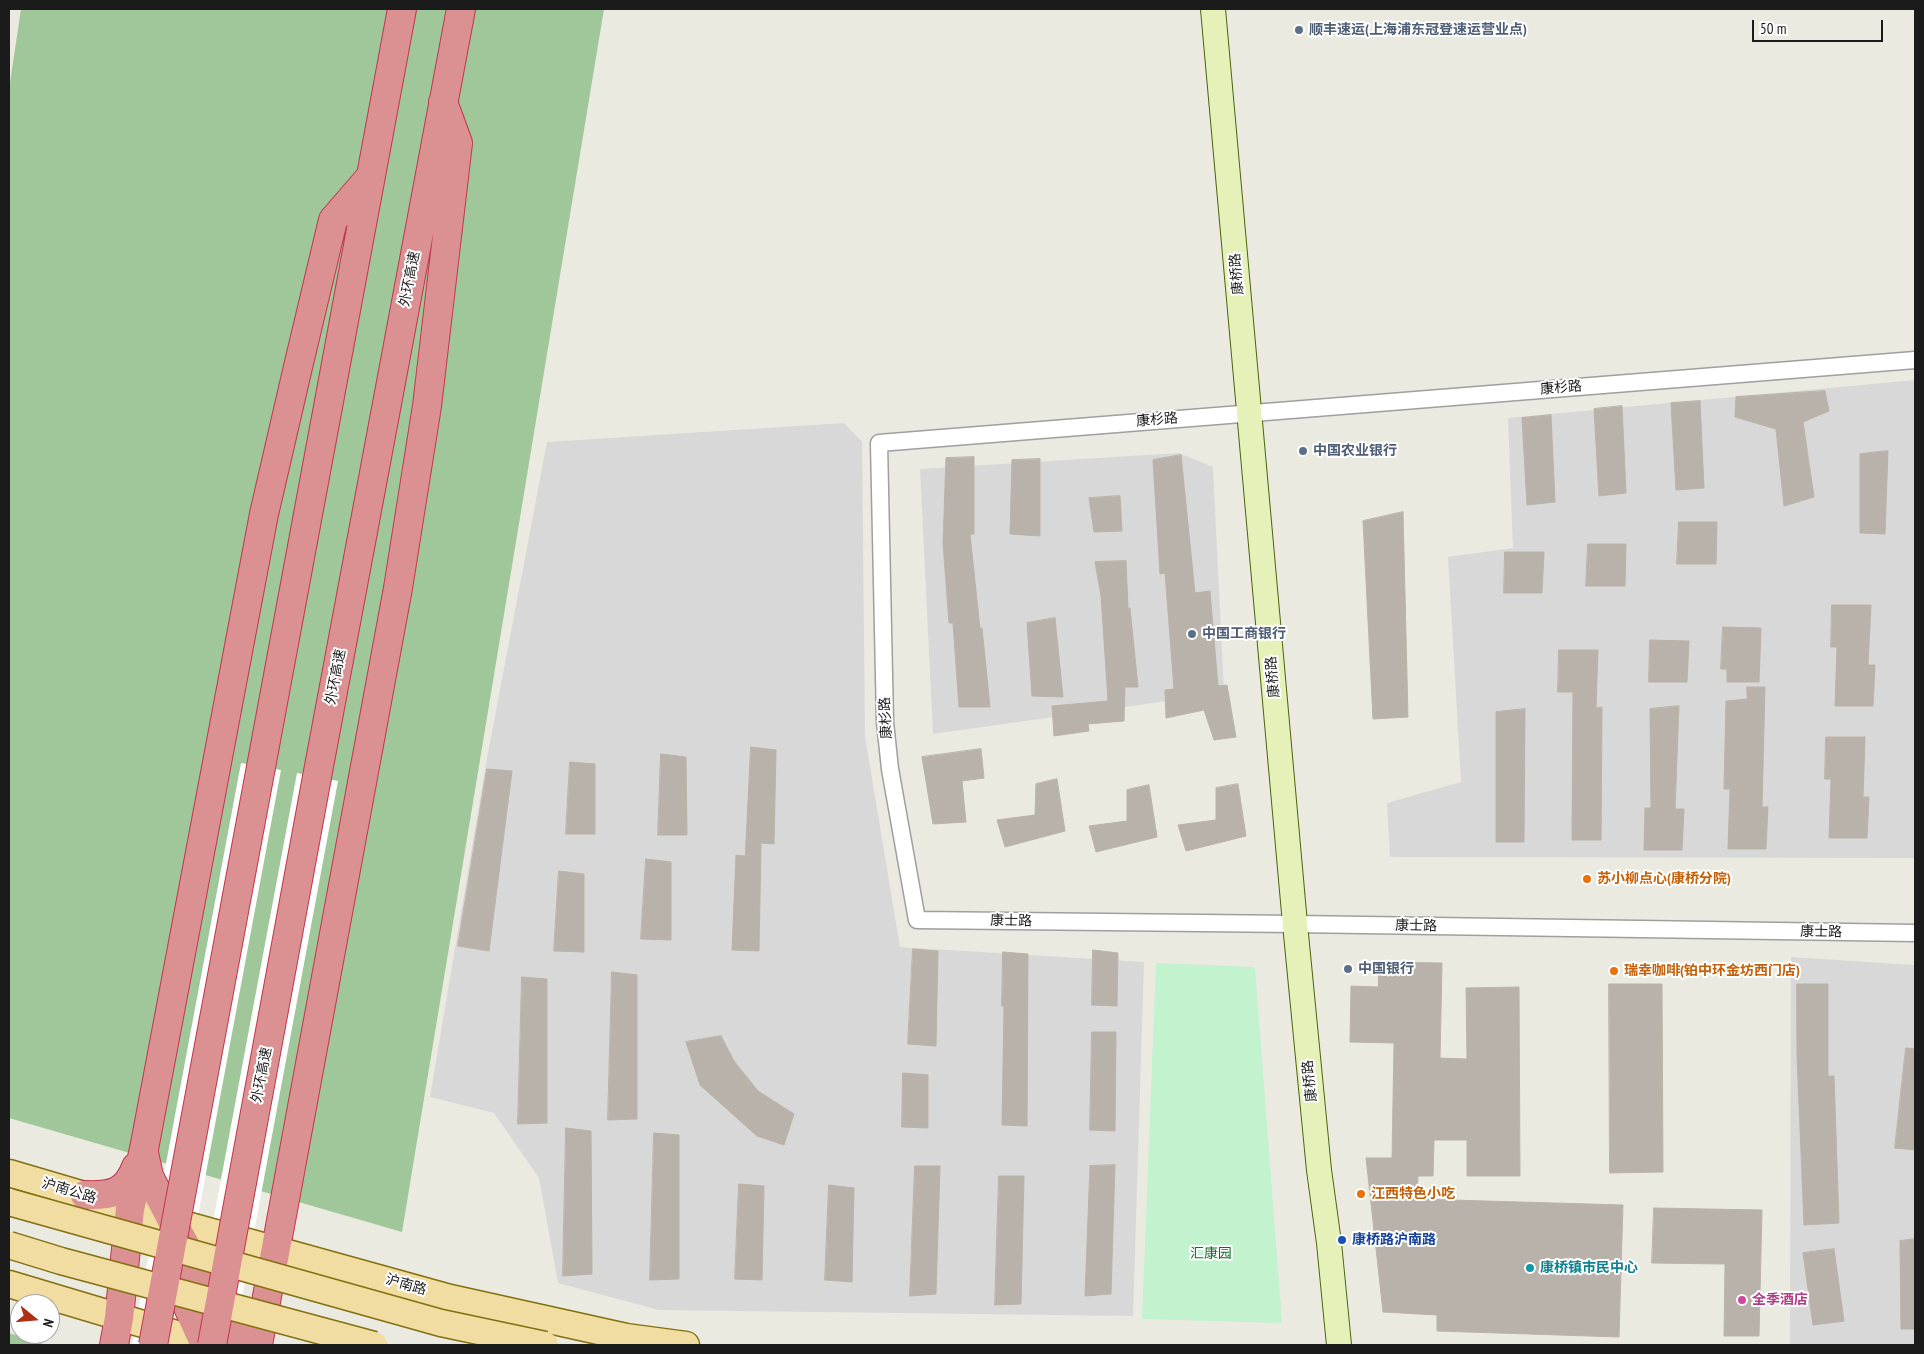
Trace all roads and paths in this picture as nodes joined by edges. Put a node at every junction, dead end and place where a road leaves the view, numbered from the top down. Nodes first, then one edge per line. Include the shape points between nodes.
1 (402, 9) edge
2 (461, 9) edge
3 (1213, 9) edge
4 (443, 102) junction
5 (371, 176) junction
6 (1915, 360) edge
7 (1249, 413) junction
8 (917, 920) joint
9 (1295, 924) junction
10 (1915, 933) edge
11 (144, 1149) junction
12 (9, 1173) edge
13 (85, 1195) junction
14 (9, 1202) edge
15 (130, 1209) junction
16 (172, 1221) junction
17 (9, 1245) edge
18 (276, 1249) junction
19 (9, 1284) edge
20 (119, 1318) junction
21 (114, 1345) edge
22 (153, 1345) edge
23 (208, 1345) edge
24 (246, 1345) edge
25 (258, 1345) edge
26 (374, 1345) edge
27 (544, 1345) edge
28 (686, 1345) edge
29 (1339, 1345) edge

1 - 5 highway
2 - 4 highway, 外环高速
3 - 7 main road, 康桥路
4 - 18 highway via 458,143 418,468
4 - 23 highway, 外环高速, bridge
5 - 11 highway via 333,220 298,367 251,578
5 - 22 highway, bridge
6 - 7 street, 康杉路
7 - 8 street, 康杉路 via 878,443 885,722 890,769
7 - 9 main road, 康桥路
8 - 9 street, 康士路
9 - 10 street, 康士路
9 - 29 main road, 康桥路
11 - 13 highway via 126,1186 116,1193
11 - 15 highway
11 - 16 highway via 149,1176
12 - 13 main road, 沪南公路
13 - 15 main road, 沪南公路
14 - 27 main road, bridge via 441,1324
15 - 16 main road, 沪南路
15 - 20 highway
15 - 23 highway via 152,1237
16 - 18 main road, 沪南路
16 - 24 highway via 225,1318
17 - 26 main road, bridge
18 - 25 highway
18 - 28 main road, 沪南路 via 450,1298 626,1337
19 - 20 main road
20 - 21 highway
20 - 23 main road

